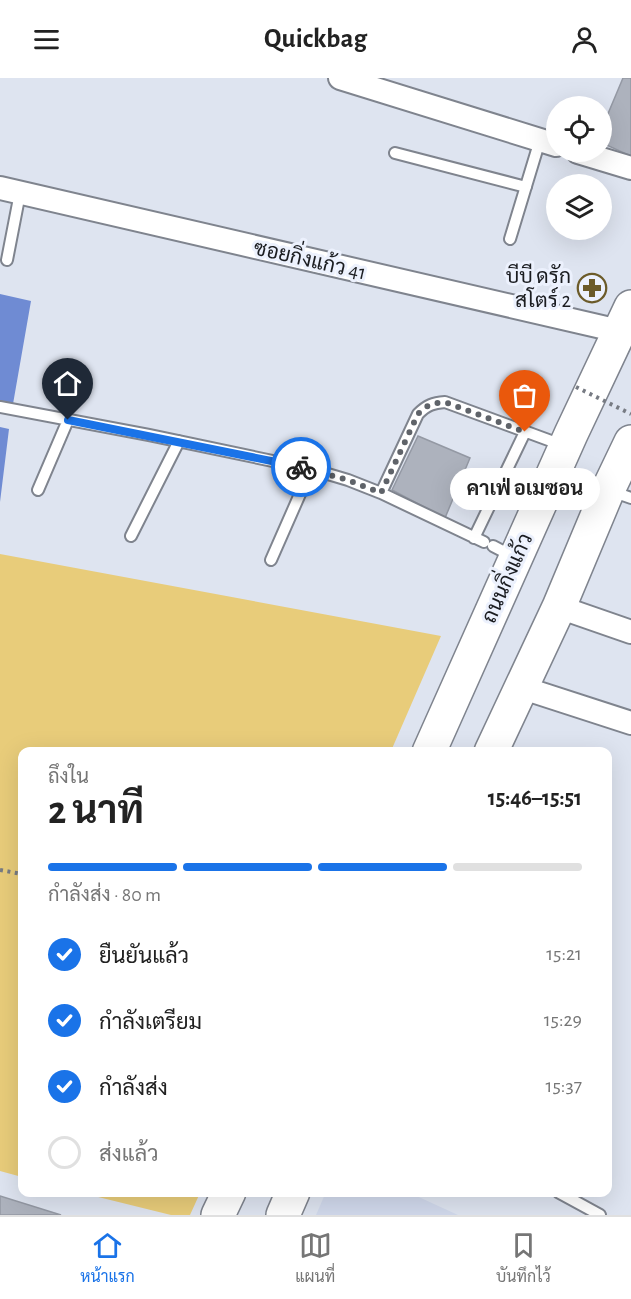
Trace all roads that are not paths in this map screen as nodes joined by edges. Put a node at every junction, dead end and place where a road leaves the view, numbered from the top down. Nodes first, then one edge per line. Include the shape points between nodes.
1 (340, 78) edge
2 (546, 141) edge
3 (546, 146) edge
4 (395, 153) dead end
5 (611, 162) edge
6 (631, 168) edge
7 (526, 188) junction
8 (10, 191) edge
9 (510, 239) dead end
10 (7, 260) dead end
11 (625, 319) edge
12 (0, 407) edge
13 (68, 420) junction
14 (525, 432) junction
15 (178, 441) junction
16 (631, 442) edge
17 (566, 447) junction
18 (311, 469) junction
19 (38, 490) dead end
20 (381, 493) junction
21 (620, 494) edge
22 (131, 536) dead end
23 (492, 546) junction
24 (271, 560) dead end
25 (559, 607) junction
26 (631, 632) edge
27 (520, 687) junction
28 (631, 723) edge
29 (431, 747) edge
30 (493, 747) edge
31 (227, 1197) edge
32 (291, 1197) edge
33 (567, 1197) edge
34 (218, 1215) edge
35 (283, 1215) edge
36 (600, 1215) edge

1 - 2 street
3 - 7 lane
4 - 7 lane
5 - 6 street
7 - 9 lane
8 - 10 lane
8 - 11 street, ซอยกิ่งแก้ว 41
11 - 17 main road, ถนนกิ่งแก้ว
12 - 13 lane
13 - 15 lane
13 - 19 lane
14 - 17 lane
14 - 20 lane via 445,402 431,404 418,414
14 - 23 lane
15 - 18 lane
15 - 22 lane
16 - 21 main road
17 - 23 main road, ถนนกิ่งแก้ว
18 - 20 lane
18 - 24 lane
20 - 23 lane
21 - 25 main road
23 - 29 main road, ถนนกิ่งแก้ว
25 - 26 street
25 - 27 main road
27 - 28 street
27 - 30 main road
31 - 34 main road
32 - 35 main road
33 - 36 lane

